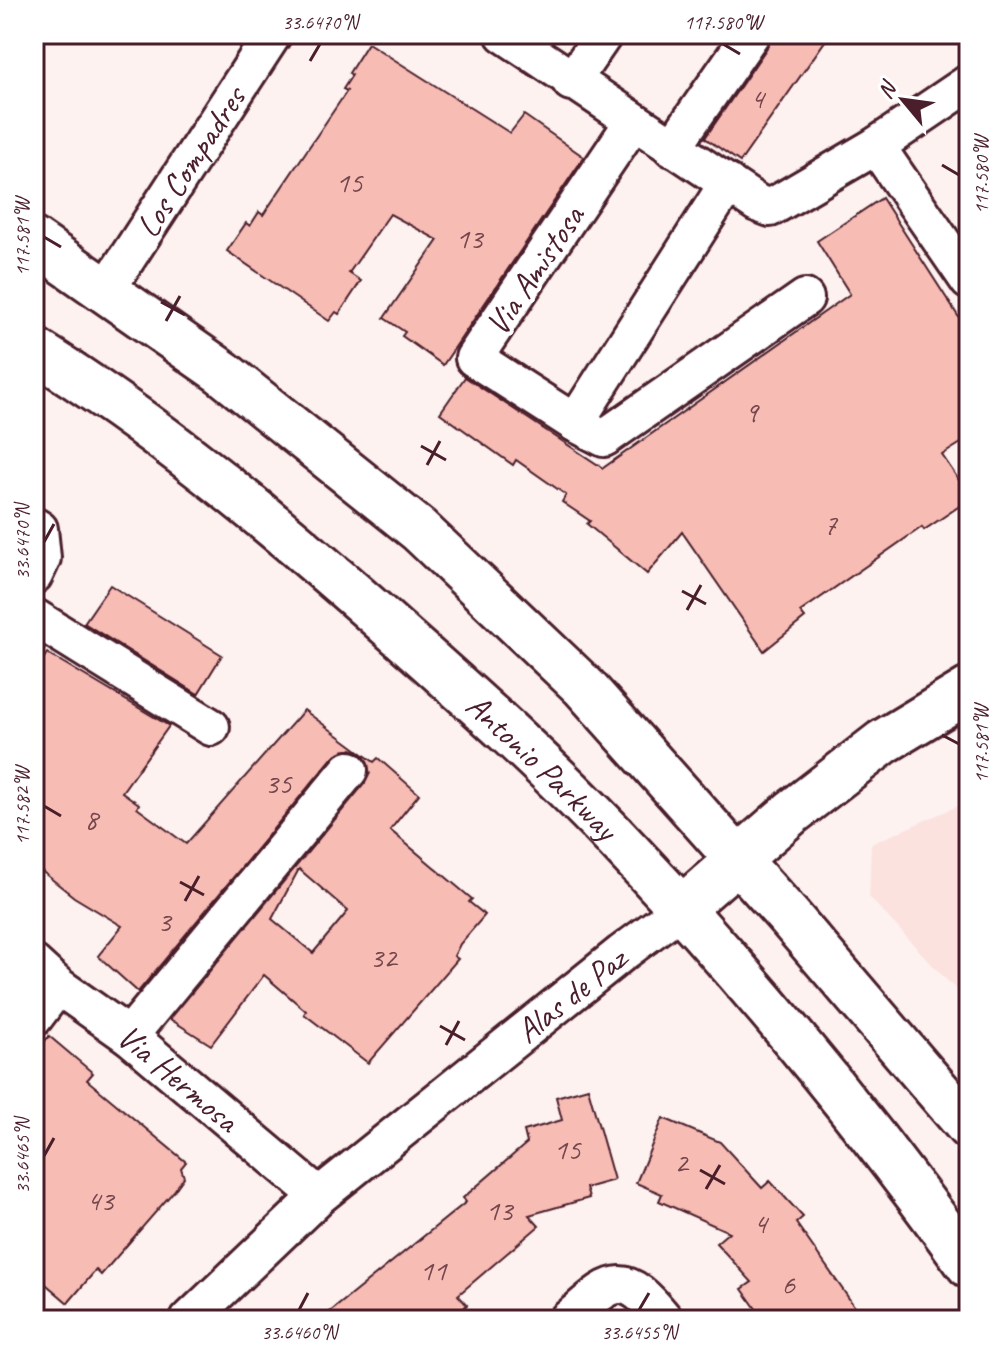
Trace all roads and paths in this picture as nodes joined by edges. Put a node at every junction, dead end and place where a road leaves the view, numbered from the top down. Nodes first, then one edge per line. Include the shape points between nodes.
1 (273, 34) edge
2 (504, 34) edge
3 (604, 34) edge
4 (751, 34) edge
5 (571, 82) junction
6 (969, 83) edge
7 (633, 122) junction
8 (876, 146) junction
9 (672, 148) junction
10 (728, 183) junction
11 (34, 241) edge
12 (969, 281) edge
13 (107, 289) junction
14 (805, 298) dead end
15 (34, 350) edge
16 (575, 423) junction
17 (34, 526) edge
18 (34, 575) edge
19 (34, 617) edge
20 (969, 690) edge
21 (211, 727) dead end
22 (349, 770) dead end
23 (738, 859) junction
24 (680, 910) junction
25 (46, 975) edge
26 (34, 1018) edge
27 (129, 1036) junction
28 (969, 1127) edge
29 (319, 1196) junction
30 (969, 1265) edge
31 (189, 1320) edge
32 (567, 1320) edge
33 (665, 1320) edge

1 - 13 street, Los Compadres
2 - 5 street
3 - 5 street
4 - 9 street
5 - 7 street
6 - 8 street
7 - 9 street
7 - 16 street, Via Amistosa via 474,358
8 - 10 street via 770,208
8 - 12 street
9 - 10 street
10 - 16 street
11 - 13 main road
13 - 23 main road via 222,372 419,530 584,687
14 - 16 street, Via Amistosa via 604,438
15 - 24 main road, Antonio Parkway via 161,435 289,538 522,746 629,851
17 - 18 street via 39,529 42,558
19 - 21 street
20 - 23 main road, Alas de Paz via 883,742
22 - 27 street
23 - 24 main road, Alas de Paz
23 - 28 main road
24 - 29 street, Alas de Paz
24 - 30 main road, Antonio Parkway via 824,1075
25 - 26 street
25 - 27 street, Via Hermosa
27 - 29 street, Via Hermosa
29 - 31 street, Alas de Paz
32 - 33 street via 614,1284 644,1295

